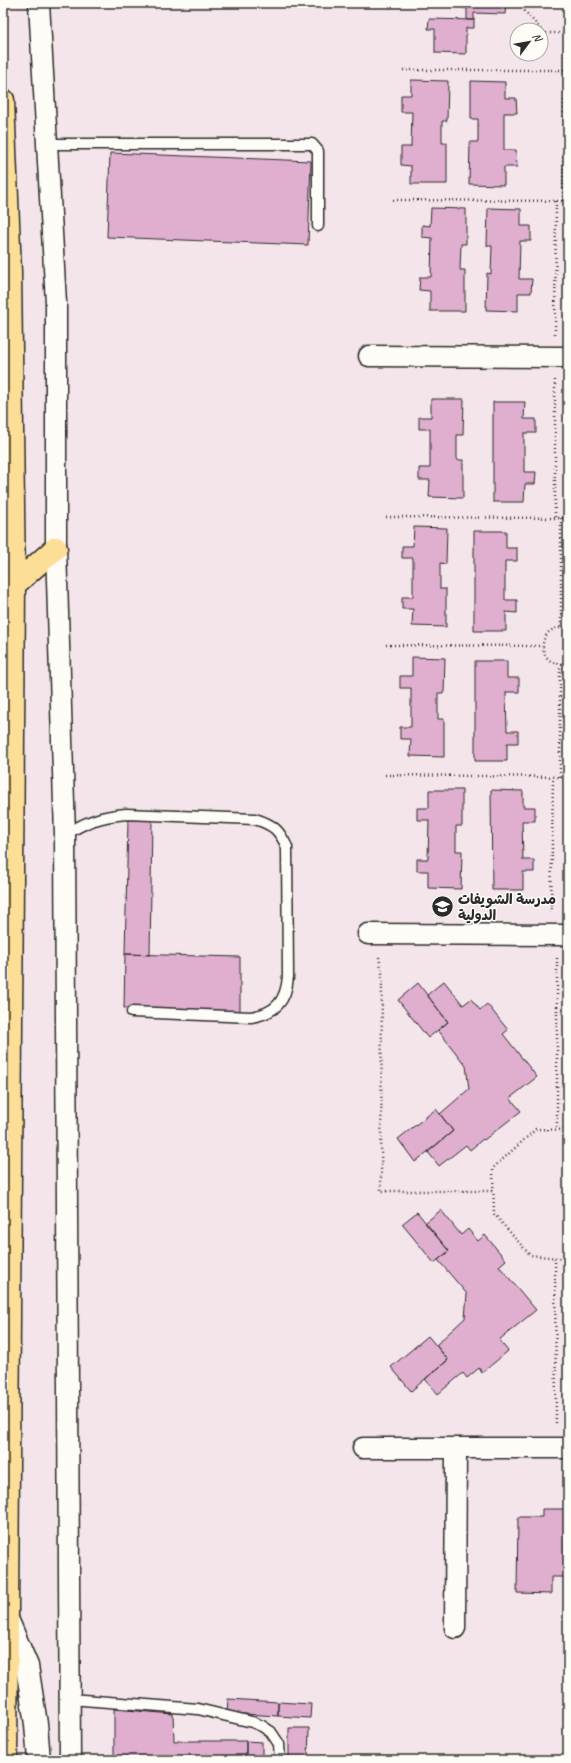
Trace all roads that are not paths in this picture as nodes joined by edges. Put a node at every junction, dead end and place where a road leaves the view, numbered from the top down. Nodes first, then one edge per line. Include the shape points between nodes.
1 (39, 3) edge
2 (3, 100) edge
3 (46, 144) junction
4 (318, 226) dead end
5 (369, 356) dead end
6 (568, 357) edge
7 (56, 548) junction
8 (14, 585) junction
9 (65, 835) junction
10 (368, 934) road end
11 (559, 935) edge
12 (132, 1012) dead end
13 (363, 1448) dead end
14 (456, 1448) junction
15 (562, 1448) edge
16 (7, 1619) junction
17 (455, 1628) dead end
18 (70, 1699) junction
19 (6, 1760) edge
20 (39, 1760) edge
21 (70, 1760) edge
22 (280, 1760) edge

1 - 3 street
2 - 8 highway via 10,272
3 - 4 lane via 312,144 318,151
3 - 7 street via 56,303
5 - 6 street
7 - 8 highway
7 - 9 street
8 - 16 highway
9 - 12 lane via 93,820 126,814 255,819 269,824 281,834 288,847 287,989 274,1009 263,1015 251,1017
9 - 18 street
10 - 11 street
13 - 14 street
14 - 15 street
14 - 17 street
16 - 19 highway
16 - 20 main road via 27,1666
18 - 21 street
18 - 22 lane via 198,1709 252,1722 271,1732 278,1744

